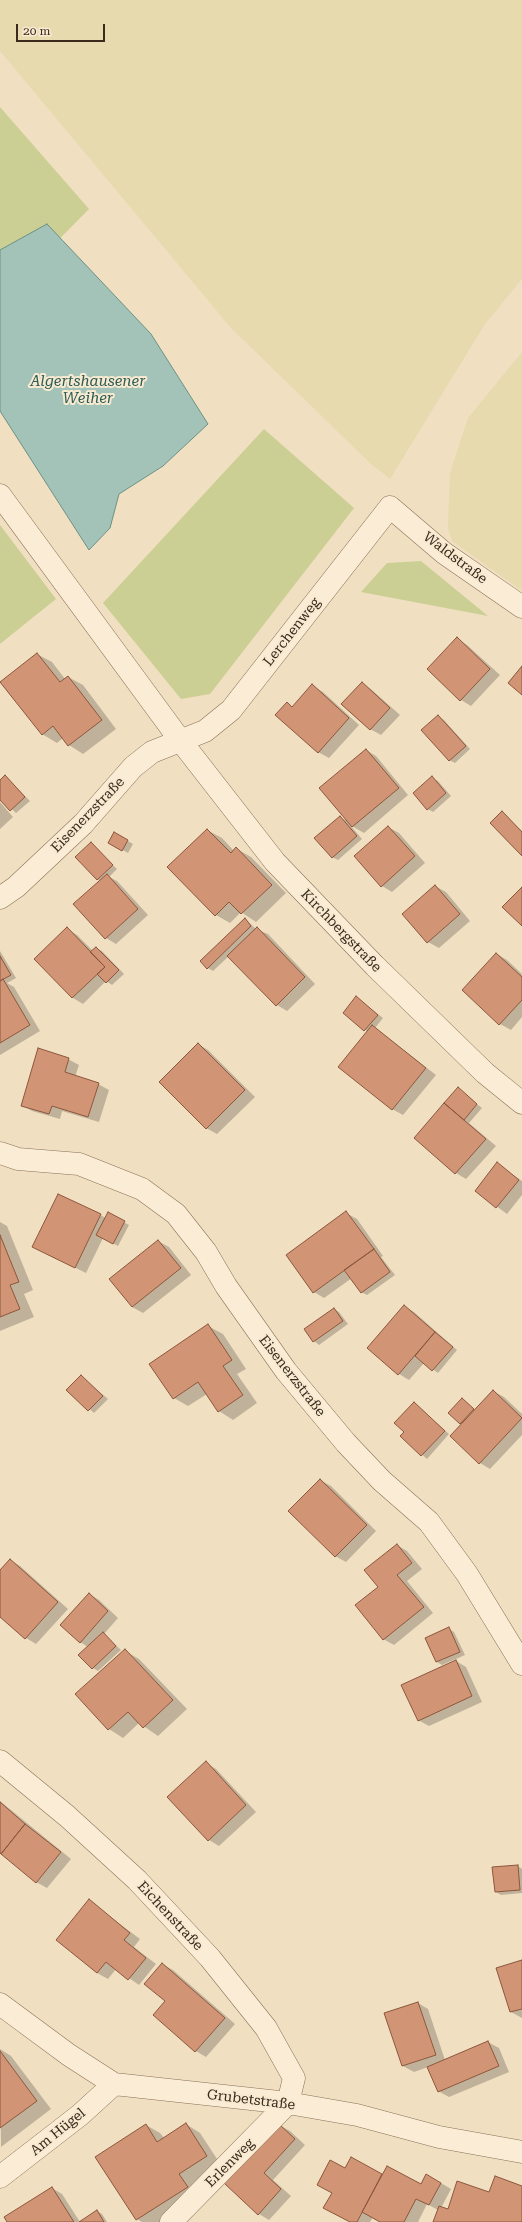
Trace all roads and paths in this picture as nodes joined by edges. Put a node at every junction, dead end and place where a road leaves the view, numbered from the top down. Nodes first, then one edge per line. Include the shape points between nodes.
1 (0, 495) edge
2 (390, 507) joint
3 (522, 607) edge
4 (180, 740) junction
5 (0, 898) edge
6 (522, 1103) edge
7 (6, 1159) edge
8 (522, 1664) edge
9 (0, 1760) edge
10 (0, 2004) edge
11 (114, 2084) junction
12 (288, 2103) junction
13 (522, 2152) edge
14 (0, 2177) edge
15 (172, 2222) edge

1 - 4 street, Kirchbergstraße
2 - 3 street, Waldstraße via 444,553
2 - 4 street, Lerchenweg via 231,710 205,731
4 - 5 street, Eisenerzstraße via 152,752 133,767 83,824
4 - 6 street, Kirchbergstraße via 275,862 380,971 485,1072
7 - 8 street, Eisenerzstraße via 79,1164 142,1189 176,1214 206,1252 226,1286 286,1371 346,1443 382,1481 433,1528 468,1574
9 - 12 street, Eichenstraße via 67,1816 137,1880 210,1958 266,2028 294,2078
10 - 11 street, Grubetstraße via 69,2055
11 - 12 street, Grubetstraße
11 - 14 street, Am Hügel via 80,2115
12 - 13 street, Grubetstraße via 357,2115 439,2137
12 - 15 street, Erlenweg

